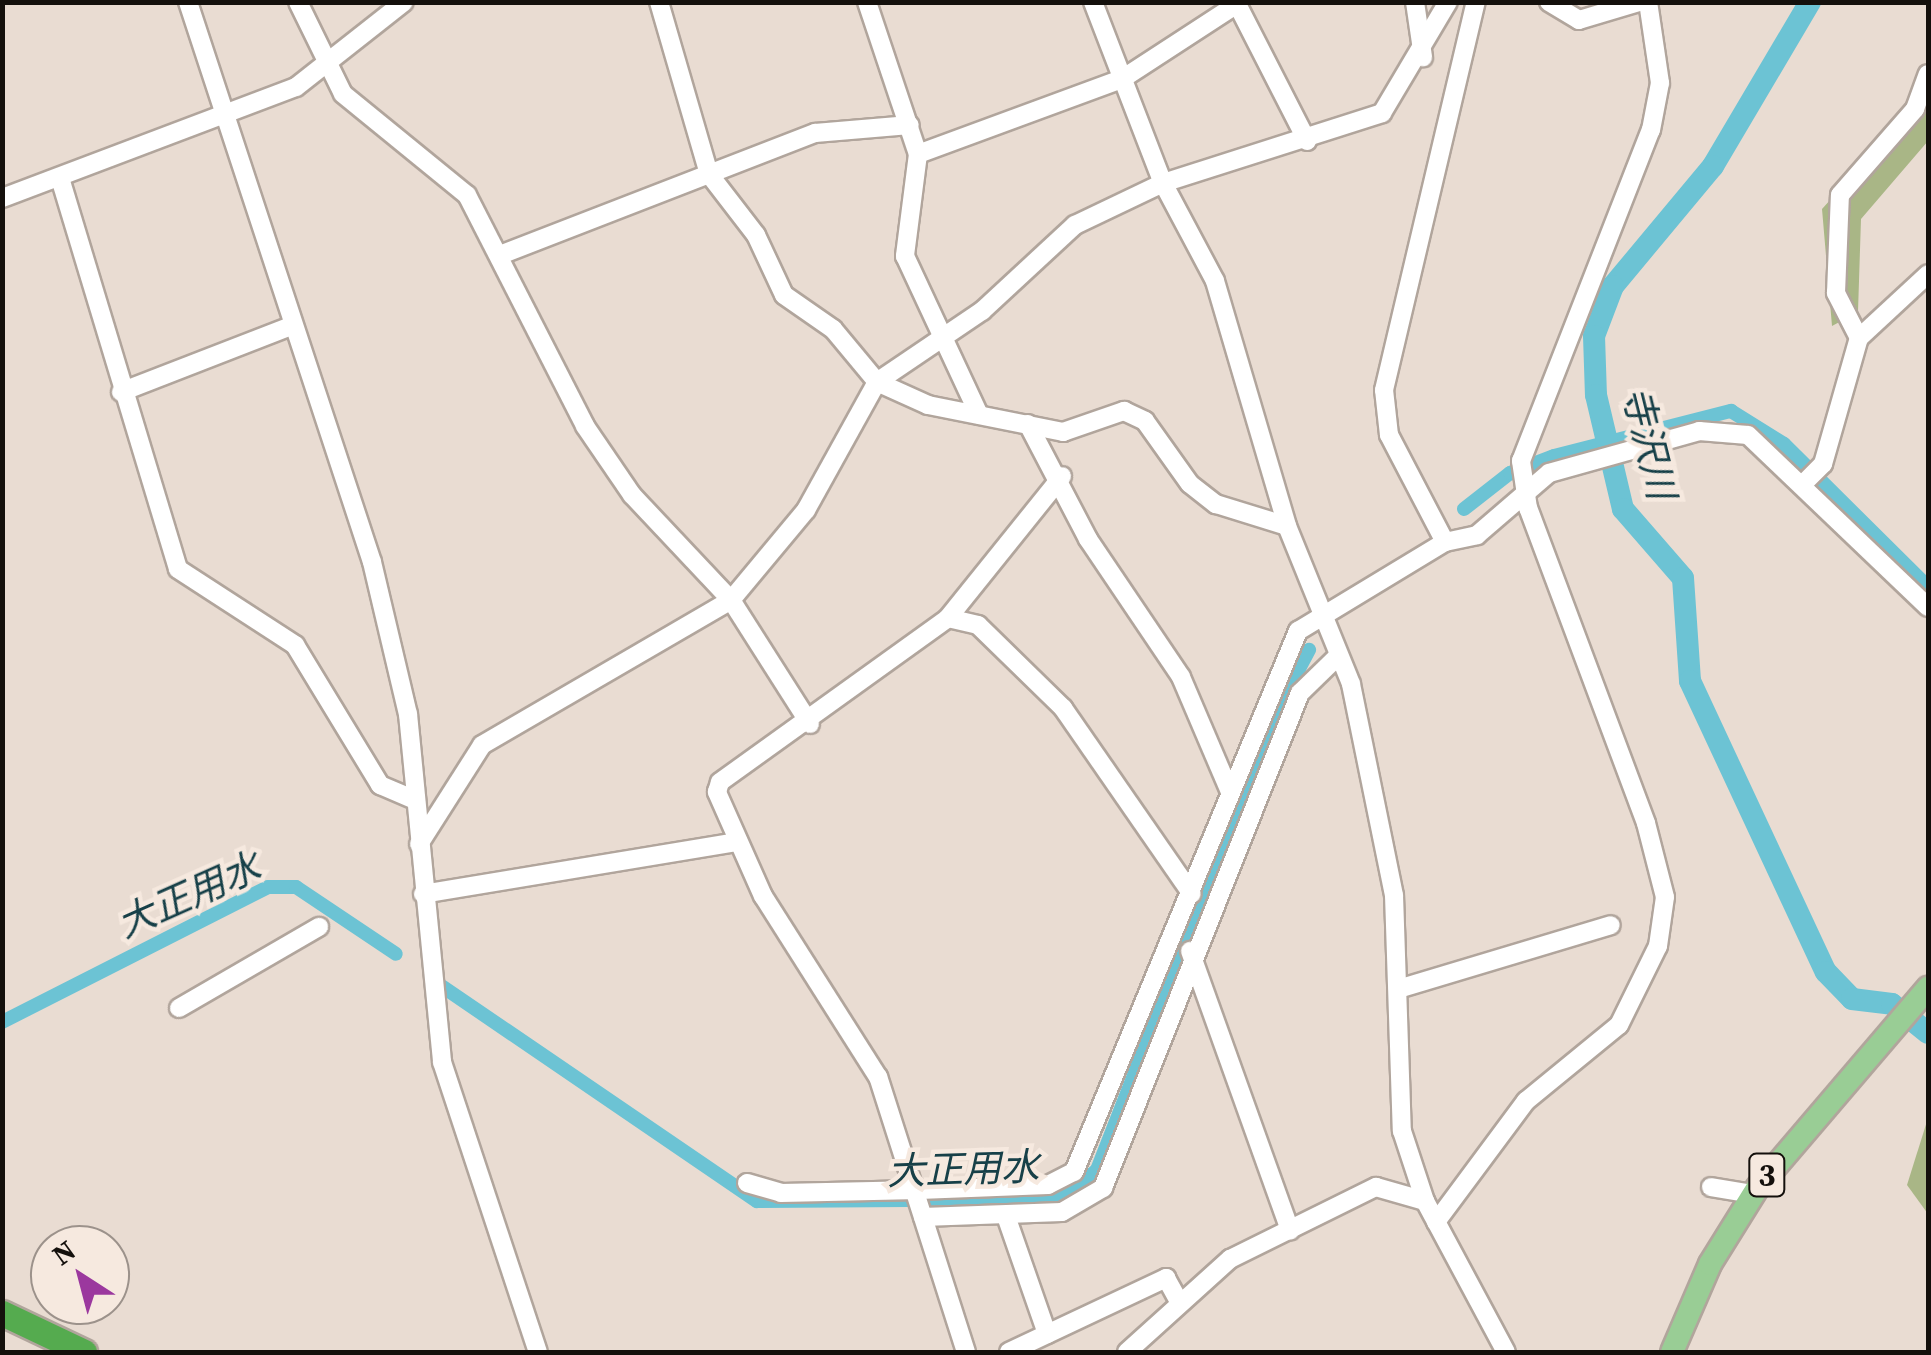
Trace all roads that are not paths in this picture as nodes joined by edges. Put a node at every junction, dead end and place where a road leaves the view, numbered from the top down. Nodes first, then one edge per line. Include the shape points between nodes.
1 (188, 2) edge
2 (298, 2) edge
3 (404, 2) edge
4 (660, 2) edge
5 (867, 2) edge
6 (1093, 2) edge
7 (1416, 2) edge
8 (1448, 2) edge
9 (1476, 2) edge
10 (1549, 2) edge
11 (1639, 2) edge
12 (1648, 2) edge
13 (1237, 3) edge
14 (1424, 56) junction
15 (327, 66) junction
16 (1928, 74) edge
17 (1122, 79) junction
18 (229, 114) junction
19 (910, 124) junction
20 (1308, 141) junction
21 (918, 154) junction
22 (709, 174) junction
23 (60, 178) junction
24 (1163, 184) junction
25 (2, 198) edge
26 (500, 255) junction
27 (1928, 274) edge
28 (288, 328) junction
29 (943, 338) junction
30 (1859, 338) junction
31 (877, 382) junction
32 (121, 392) junction
33 (979, 414) junction
34 (1028, 424) junction
35 (1062, 476) junction
36 (1811, 476) junction
37 (1525, 486) junction
38 (1288, 526) junction
39 (1445, 542) junction
40 (731, 600) junction
41 (1928, 607) edge
42 (1322, 615) junction
43 (948, 618) junction
44 (1338, 656) junction
45 (810, 724) junction
46 (1230, 792) junction
47 (415, 800) junction
48 (738, 842) junction
49 (419, 844) junction
50 (423, 894) junction
51 (1192, 894) junction
52 (1611, 925) dead end
53 (320, 927) dead end
54 (1184, 948) junction
55 (1398, 989) junction
56 (1915, 1005) edge
57 (179, 1008) dead end
58 (747, 1183) dead end
59 (1753, 1194) junction
60 (1425, 1200) junction
61 (921, 1204) junction
62 (1738, 1214) junction
63 (1006, 1216) junction
64 (1436, 1222) junction
65 (1290, 1231) junction
66 (1180, 1303) junction
67 (2, 1313) edge
68 (2, 1332) edge
69 (1047, 1334) junction
70 (47, 1352) edge
71 (84, 1352) edge
72 (538, 1352) edge
73 (966, 1352) edge
74 (1009, 1352) edge
75 (1127, 1352) edge
76 (1506, 1352) edge
77 (1672, 1352) edge

1 - 18 street
2 - 15 street
3 - 15 street
4 - 22 street
5 - 19 street
6 - 17 street
7 - 14 street
8 - 14 street
9 - 39 street via 1384,390 1390,435
10 - 11 street via 1579,20
12 - 37 street via 1660,83 1651,130 1521,461
13 - 17 street
13 - 20 street
14 - 20 street via 1382,113
15 - 18 street
15 - 26 street via 343,94 446,169
16 - 30 street via 1915,109 1840,196 1836,293
17 - 21 street
17 - 24 street
18 - 23 street
18 - 28 street
19 - 21 street
19 - 22 street via 815,133
20 - 24 street
21 - 29 street via 906,256
22 - 26 street
22 - 31 street via 756,235 784,295 833,329
23 - 25 street
23 - 32 street
24 - 29 street via 1074,224
24 - 38 street via 1215,281
26 - 40 street via 585,426 632,496
27 - 30 street
28 - 32 street
28 - 47 street via 372,562 406,698
29 - 31 street
29 - 33 street
30 - 36 street
31 - 33 street
31 - 40 street via 806,510
32 - 47 street via 178,569 295,645 380,784
33 - 34 street
34 - 35 street
34 - 38 street via 1063,432 1124,412 1146,420 1190,484 1216,504
35 - 43 street
35 - 46 street via 1088,539 1181,677
36 - 37 street via 1736,432 1698,431 1549,472
36 - 41 street
37 - 39 street via 1476,535
37 - 64 street via 1666,897 1641,994 1619,1025 1526,1101
38 - 42 street
39 - 42 street
40 - 45 street
40 - 49 street via 482,744
42 - 44 street
42 - 46 street via 1280,661
43 - 45 street
43 - 51 street via 978,625 1063,708
44 - 54 street via 1300,693
44 - 55 street via 1394,895
45 - 48 street via 720,782
46 - 51 street
47 - 49 street
48 - 50 street
48 - 61 street via 878,1077
49 - 50 street
50 - 72 street via 451,1102
51 - 54 street
52 - 55 street
53 - 57 street
54 - 61 street via 1074,1172 1048,1185
54 - 63 street via 1103,1188 1072,1210
54 - 65 street
55 - 60 street via 1398,1114
56 - 59 main road, 3
58 - 61 street via 770,1192
59 - 62 main road, 3
59 - 62 street via 1712,1187
60 - 64 street
60 - 65 street via 1376,1188
61 - 63 street
61 - 73 street
62 - 77 main road, 3
63 - 69 street
64 - 76 street
65 - 66 street via 1230,1259
66 - 69 street via 1166,1278
66 - 75 street
67 - 71 highway
68 - 70 highway
69 - 74 street

